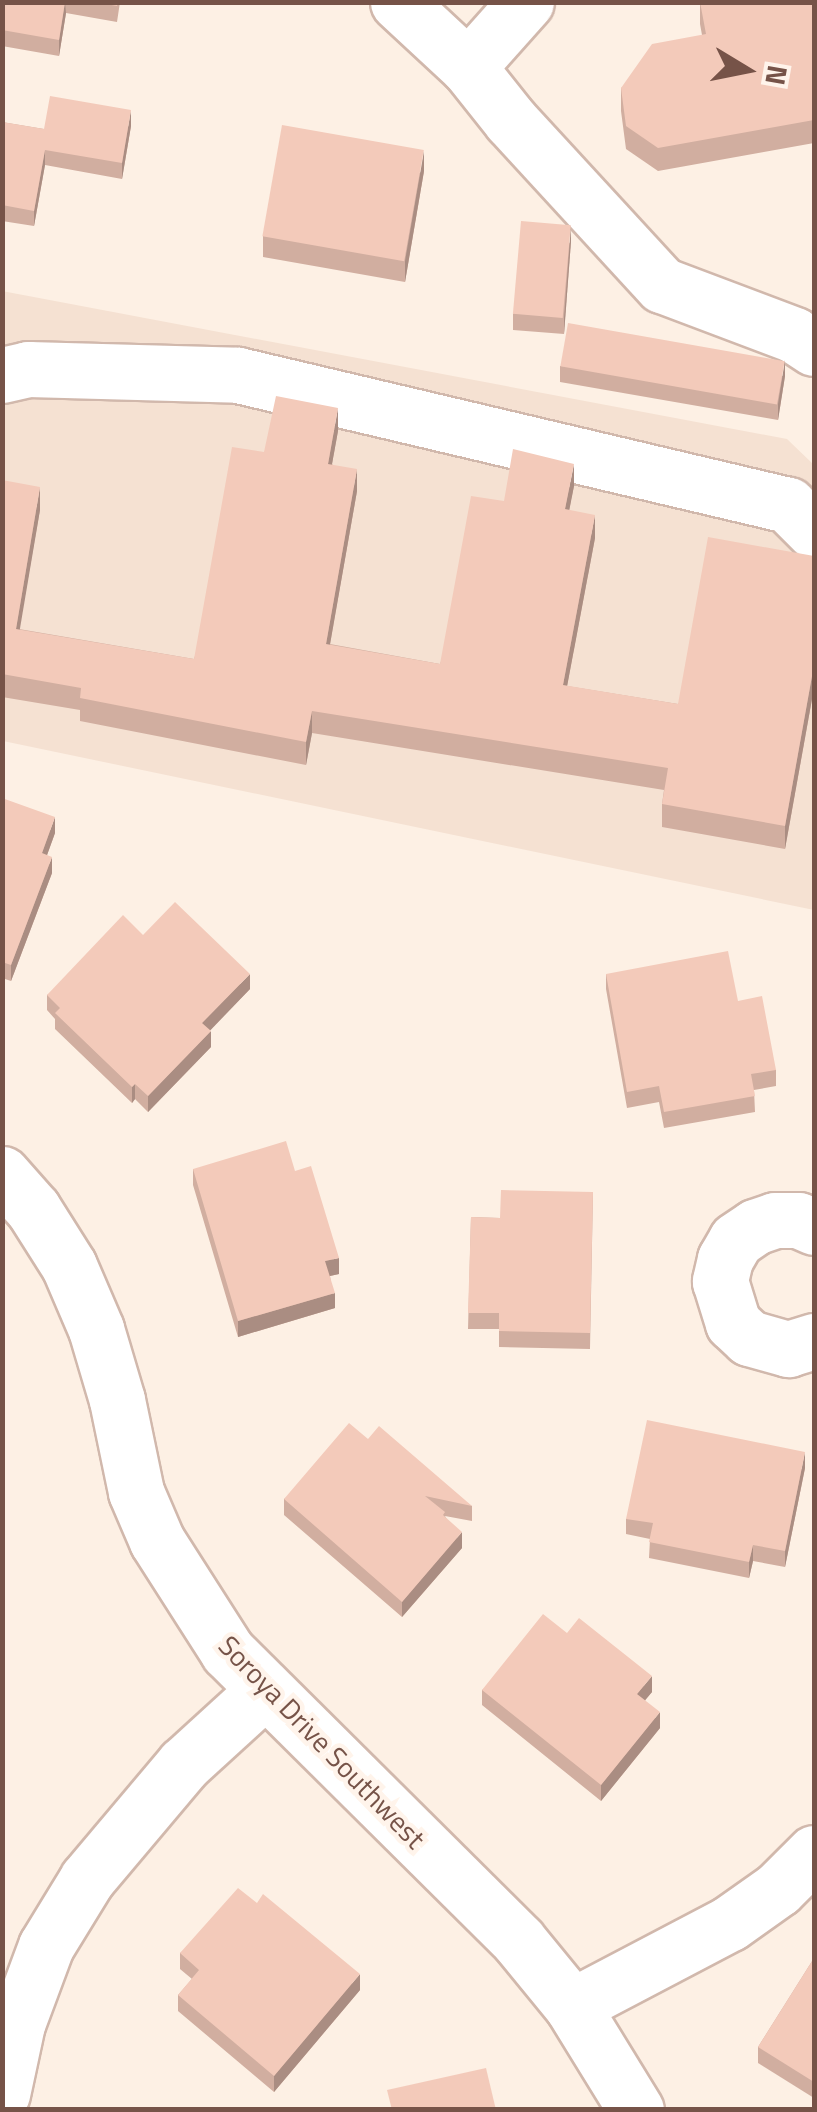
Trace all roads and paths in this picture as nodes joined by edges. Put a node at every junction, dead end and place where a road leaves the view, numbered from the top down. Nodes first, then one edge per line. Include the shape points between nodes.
1 (398, 2) edge
2 (526, 2) edge
3 (468, 67) junction
4 (814, 348) edge
5 (2, 376) edge
6 (814, 530) edge
7 (2, 1174) edge
8 (809, 1210) edge
9 (814, 1341) edge
10 (265, 1690) junction
11 (814, 1853) edge
12 (572, 2006) junction
13 (2, 2094) edge
14 (636, 2110) edge

1 - 3 street
2 - 3 street
3 - 4 street via 662,284
5 - 6 street via 28,369 238,375 788,504
7 - 10 street, Soroya Drive Southwest via 33,1208 69,1266 96,1328 136,1492 156,1540 228,1652
8 - 9 street via 736,1240 720,1281 733,1323 749,1338 788,1349
10 - 12 street, Soroya Drive Southwest via 518,1940
10 - 13 street via 184,1764 87,1879 46,1946 17,2024
11 - 12 street via 730,1923
12 - 14 street, Soroya Drive Southwest

